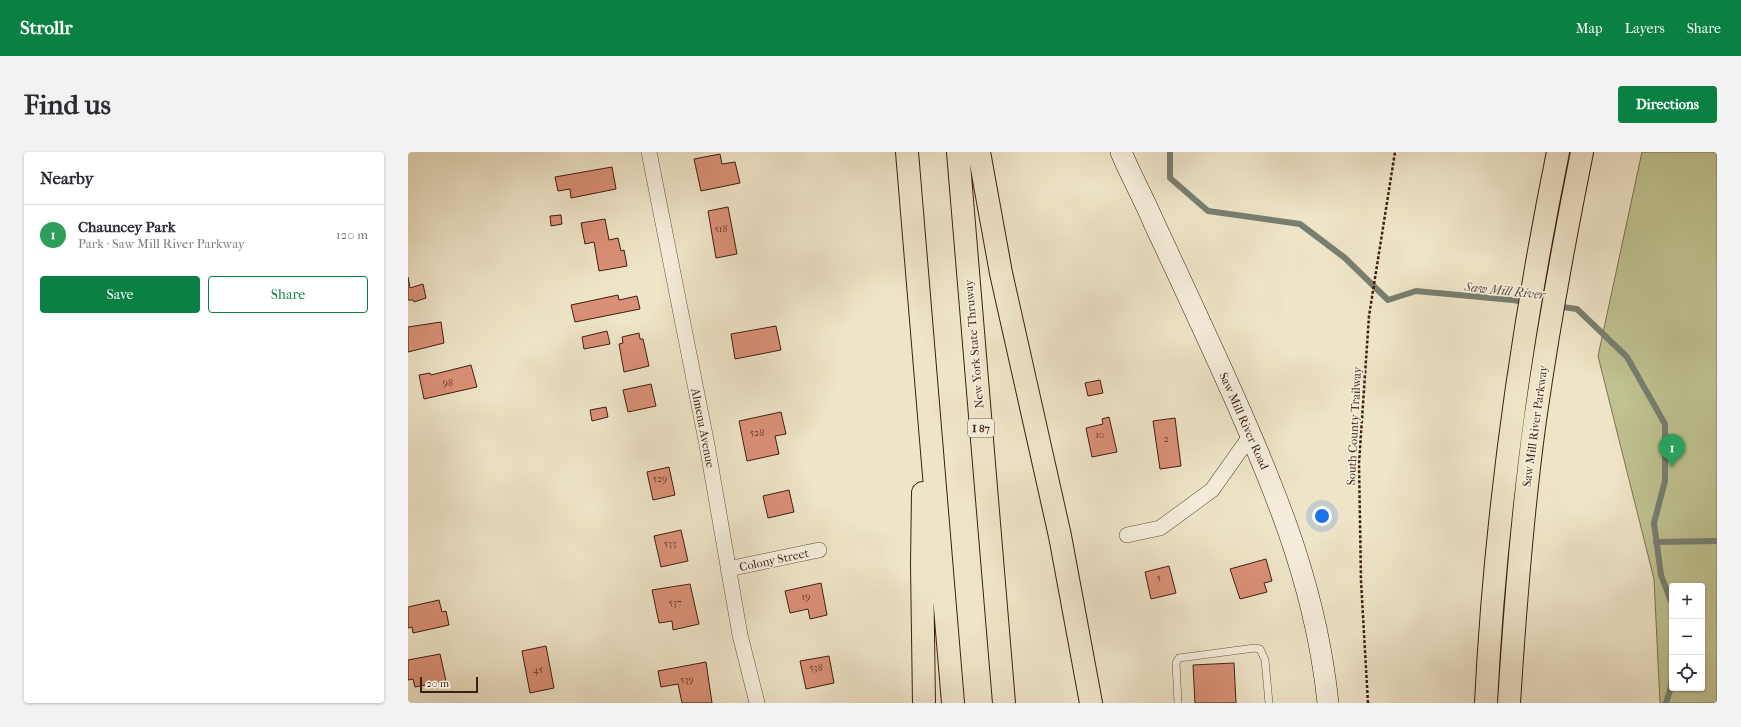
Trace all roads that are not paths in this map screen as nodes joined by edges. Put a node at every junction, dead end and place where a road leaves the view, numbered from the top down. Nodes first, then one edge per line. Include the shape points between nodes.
1 (649, 152) edge
2 (907, 152) edge
3 (958, 152) edge
4 (979, 152) edge
5 (1121, 152) edge
6 (1558, 152) edge
7 (1582, 152) edge
8 (926, 380) junction
9 (1250, 435) junction
10 (1127, 535) dead end
11 (819, 550) dead end
12 (728, 569) junction
13 (756, 703) edge
14 (924, 703) edge
15 (953, 703) edge
16 (1004, 703) edge
17 (1091, 703) edge
18 (1178, 703) edge
19 (1269, 703) edge
20 (1328, 703) edge
21 (1486, 703) edge
22 (1509, 703) edge

1 - 12 street, Almena Avenue via 707,445
2 - 8 highway
3 - 16 highway, New York State Thruway / I 87
4 - 17 highway via 1001,273 1061,544
5 - 9 main road, Saw Mill River Road
6 - 21 highway, Saw Mill River Parkway via 1521,353 1497,551
7 - 22 highway, Saw Mill River Parkway via 1545,351 1526,491
8 - 14 highway via 922,565
8 - 15 highway
9 - 10 street via 1212,490 1160,528
9 - 20 main road, Saw Mill River Road via 1279,501 1301,567 1323,656
11 - 12 street, Colony Street
12 - 13 street, Almena Avenue
18 - 19 lane via 1176,663 1179,658 1255,648 1260,649 1266,660

